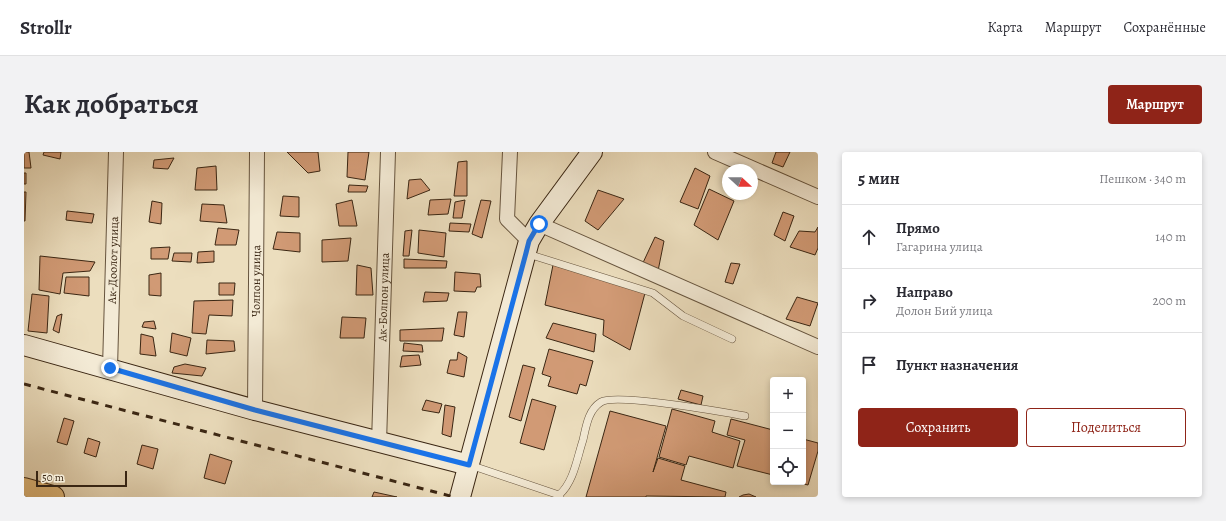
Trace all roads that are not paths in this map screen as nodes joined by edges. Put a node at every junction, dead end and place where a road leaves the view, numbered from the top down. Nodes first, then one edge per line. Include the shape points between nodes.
1 (116, 152) edge
2 (257, 152) edge
3 (388, 152) edge
4 (510, 152) edge
5 (592, 152) edge
6 (715, 152) edge
7 (818, 197) edge
8 (539, 224) junction
9 (527, 247) junction
10 (732, 339) dead end
11 (24, 345) edge
12 (818, 347) edge
13 (110, 368) junction
14 (255, 410) junction
15 (745, 416) dead end
16 (379, 443) junction
17 (469, 465) junction
18 (24, 489) edge
19 (559, 496) edge
20 (53, 497) edge
21 (460, 497) edge

1 - 13 street, Ак-Доолот улица
2 - 14 street, Чолпон улица
3 - 16 street, Ак-Болпон улица
4 - 9 street via 507,218
5 - 8 street
6 - 7 street
8 - 9 street
8 - 12 street
9 - 10 lane via 653,292 683,316
9 - 17 street
11 - 13 street
13 - 14 street
14 - 16 street
15 - 19 lane via 660,402 601,402 591,412 573,471
16 - 17 street
17 - 19 lane
17 - 21 street
18 - 20 main road

